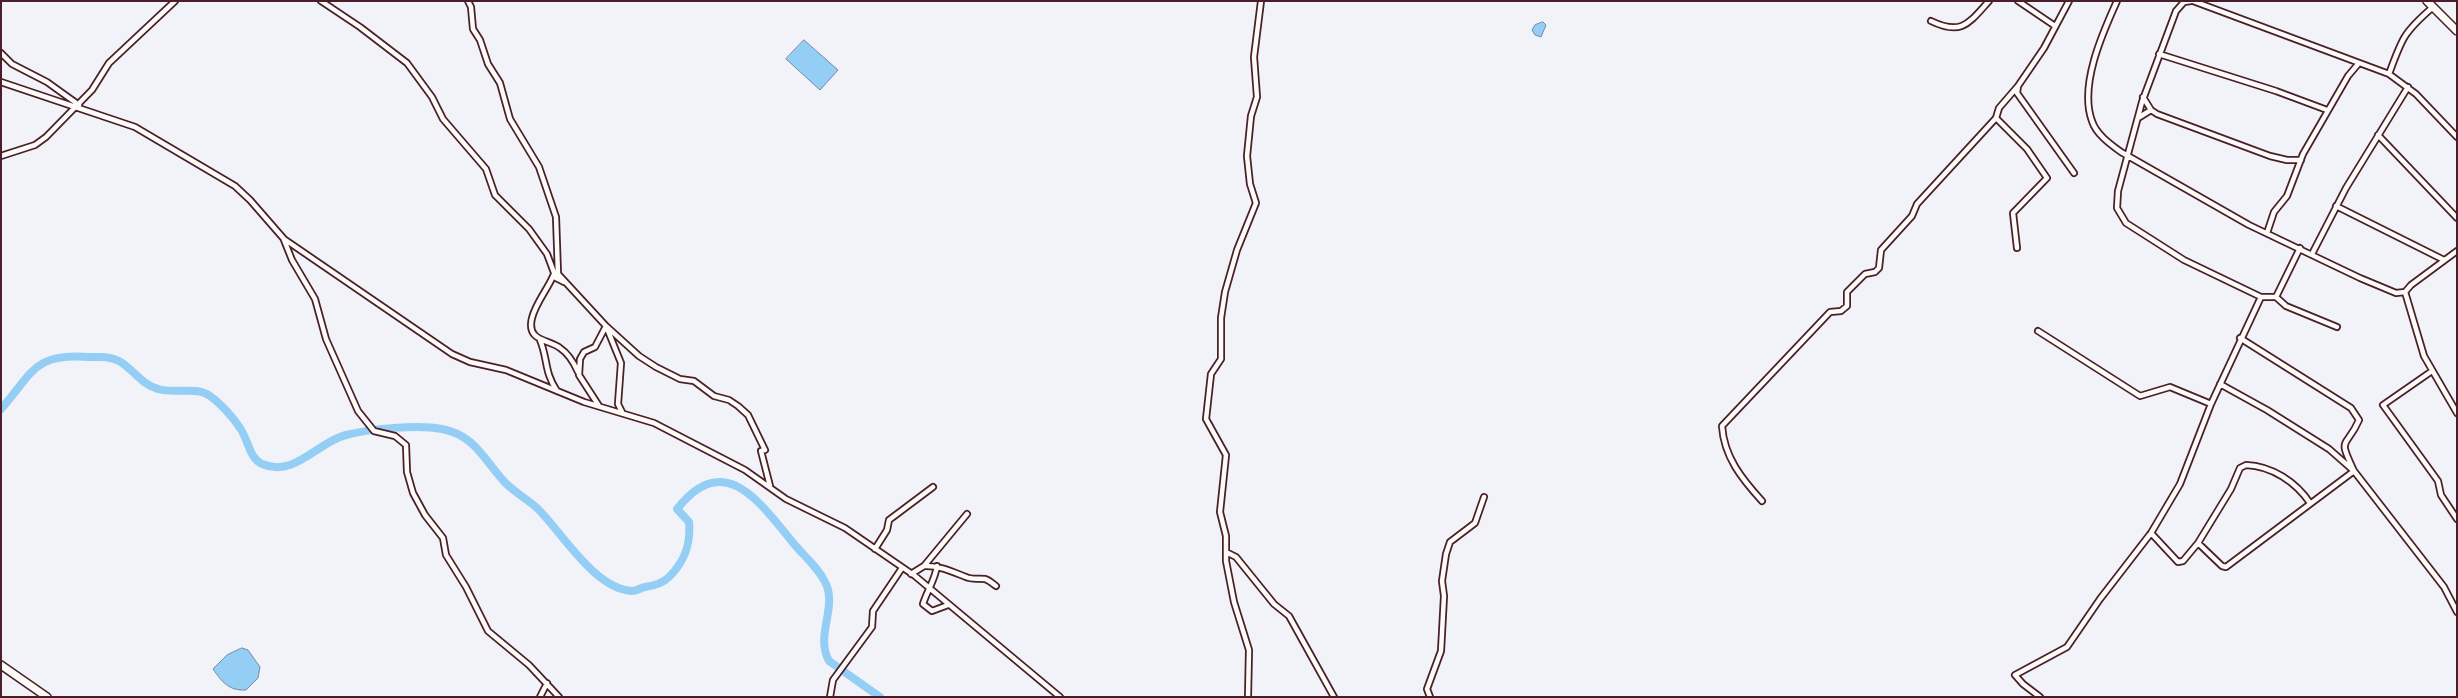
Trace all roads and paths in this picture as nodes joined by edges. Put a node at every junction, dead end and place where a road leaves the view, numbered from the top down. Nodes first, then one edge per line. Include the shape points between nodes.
1 (175, 1) edge
2 (320, 1) edge
3 (468, 1) edge
4 (1261, 1) edge
5 (1990, 1) edge
6 (2018, 1) edge
7 (2069, 1) edge
8 (2117, 1) edge
9 (2183, 1) edge
10 (2192, 1) edge
11 (2426, 1) edge
12 (2433, 7) junction
13 (1931, 21) dead end
14 (2055, 26) junction
15 (2457, 31) edge
16 (1, 53) edge
17 (2159, 54) junction
18 (2359, 63) junction
19 (2389, 74) junction
20 (1, 82) edge
21 (2018, 86) junction
22 (2408, 87) junction
23 (2144, 97) junction
24 (77, 105) junction
25 (2152, 110) junction
26 (2328, 110) junction
27 (1996, 118) junction
28 (2136, 119) junction
29 (2378, 135) junction
30 (2457, 137) edge
31 (2127, 155) junction
32 (1, 156) edge
33 (2301, 160) junction
34 (2074, 172) dead end
35 (2336, 206) junction
36 (2457, 218) edge
37 (2267, 233) junction
38 (284, 239) junction
39 (2018, 248) dead end
40 (2300, 248) junction
41 (2457, 252) edge
42 (2312, 254) junction
43 (2444, 260) junction
44 (557, 263) junction
45 (553, 268) junction
46 (554, 274) junction
47 (565, 282) junction
48 (2405, 292) junction
49 (2261, 297) junction
50 (2276, 297) junction
51 (606, 326) junction
52 (2337, 327) dead end
53 (2038, 330) dead end
54 (2240, 338) junction
55 (540, 340) junction
56 (2432, 371) junction
57 (579, 375) junction
58 (2220, 384) junction
59 (557, 392) junction
60 (2211, 404) junction
61 (599, 406) junction
62 (622, 412) junction
63 (2457, 413) edge
64 (2354, 471) junction
65 (770, 486) junction
66 (933, 487) dead end
67 (1484, 497) dead end
68 (1762, 501) dead end
69 (2310, 503) junction
70 (967, 514) dead end
71 (2457, 519) edge
72 (2151, 533) junction
73 (2198, 543) junction
74 (875, 549) junction
75 (1226, 552) junction
76 (924, 566) junction
77 (937, 566) junction
78 (902, 568) junction
79 (911, 574) junction
80 (996, 586) dead end
81 (931, 590) junction
82 (948, 605) junction
83 (2457, 612) edge
84 (1, 665) edge
85 (547, 683) junction
86 (47, 697) edge
87 (540, 697) edge
88 (559, 697) edge
89 (830, 697) edge
90 (1060, 697) edge
91 (1248, 697) edge
92 (1334, 697) edge
93 (1430, 697) edge
94 (2040, 697) edge

1 - 24 street via 109,63 92,90
2 - 45 street via 408,63 432,97 443,119 486,169 494,195 529,229
3 - 44 street via 473,29 480,40 488,64 500,83 510,119 539,167 557,220
4 - 75 street via 1254,57 1257,97 1251,116 1247,156 1250,184 1256,203 1237,250 1225,292 1221,318 1221,359 1210,374 1206,405 1206,419 1226,455 1220,512 1226,536
5 - 13 street via 1972,21 1962,27 1953,28
6 - 14 street
7 - 14 street
8 - 31 street via 2098,51 2087,94 2092,123 2105,140
9 - 10 street
9 - 17 street via 2176,11
10 - 18 street
11 - 12 street
12 - 15 street
12 - 19 street via 2410,26 2402,39
14 - 21 street
16 - 24 street via 12,64 47,82
17 - 23 street
17 - 26 street
18 - 19 street
18 - 26 street
19 - 22 street
20 - 24 street
21 - 27 street via 1999,108
21 - 34 street via 2017,93
22 - 29 street
22 - 30 street
23 - 25 street
23 - 28 street
24 - 32 street via 40,142
24 - 38 street via 135,127 237,188
25 - 28 street
25 - 33 street via 2234,144 2287,160
26 - 33 street
27 - 39 street via 2027,149 2047,178 2013,213
27 - 68 street via 1918,204 1907,222 1881,250 1879,268 1875,272 1865,274 1847,292 1847,306 1841,311 1830,312 1722,426 1723,440 1737,471
28 - 31 street
29 - 35 street
29 - 36 street
31 - 37 street
31 - 49 street via 2118,191 2117,208 2121,218 2184,260
33 - 37 street via 2286,196 2274,212
35 - 42 street
35 - 43 street
37 - 40 street
38 - 59 street via 452,354 470,362 506,370
38 - 85 street via 292,260 313,294 326,339 358,411 374,431 395,436 406,446 407,472 413,493 425,515 444,538 446,555 466,587 485,627 499,643 529,665
40 - 42 street
40 - 50 street
41 - 43 street
42 - 48 street via 2396,293
43 - 48 street
44 - 45 street
44 - 47 street via 558,274
45 - 46 street
46 - 47 street via 556,278
46 - 55 street via 532,320 534,332
47 - 51 street
48 - 56 street via 2424,356
49 - 50 street
49 - 54 street
50 - 52 street via 2286,306
51 - 57 street via 595,347 584,352 580,359
51 - 62 street via 621,363 618,404
51 - 65 street via 639,356 656,367 680,378 694,381 714,396 729,400 748,415 765,450 761,451
53 - 60 street via 2140,396 2170,387
54 - 58 street
54 - 64 street via 2351,408 2359,420 2343,448
55 - 57 street via 559,347 574,363
55 - 59 street via 546,354 547,374
56 - 63 street
56 - 71 street via 2383,405 2438,481 2441,495
57 - 61 street
58 - 60 street
58 - 64 street via 2317,441
59 - 61 street
60 - 72 street via 2180,484
61 - 62 street
62 - 65 street via 671,430
64 - 69 street
64 - 83 street via 2444,587
65 - 74 street via 786,499 846,528
66 - 74 street via 889,520 887,530
67 - 93 street via 1475,523 1450,542 1446,554 1442,581 1444,596 1441,651 1427,689
69 - 73 street via 2226,567
69 - 73 street via 2301,490 2284,476 2246,465 2240,468 2231,489
70 - 76 street
72 - 73 street via 2178,562 2183,561
72 - 94 street via 2067,647 2015,675
74 - 78 street
75 - 91 street via 1234,602 1249,650
75 - 92 street via 1236,557 1274,604 1289,616
76 - 77 street
76 - 79 street
77 - 80 street via 966,577 986,579
77 - 81 street via 930,585
78 - 79 street
78 - 89 street via 873,611 872,627 833,680
79 - 81 street
81 - 82 street
81 - 82 street via 924,604 926,608 932,611
82 - 90 street
84 - 86 street
85 - 87 street
85 - 88 street

